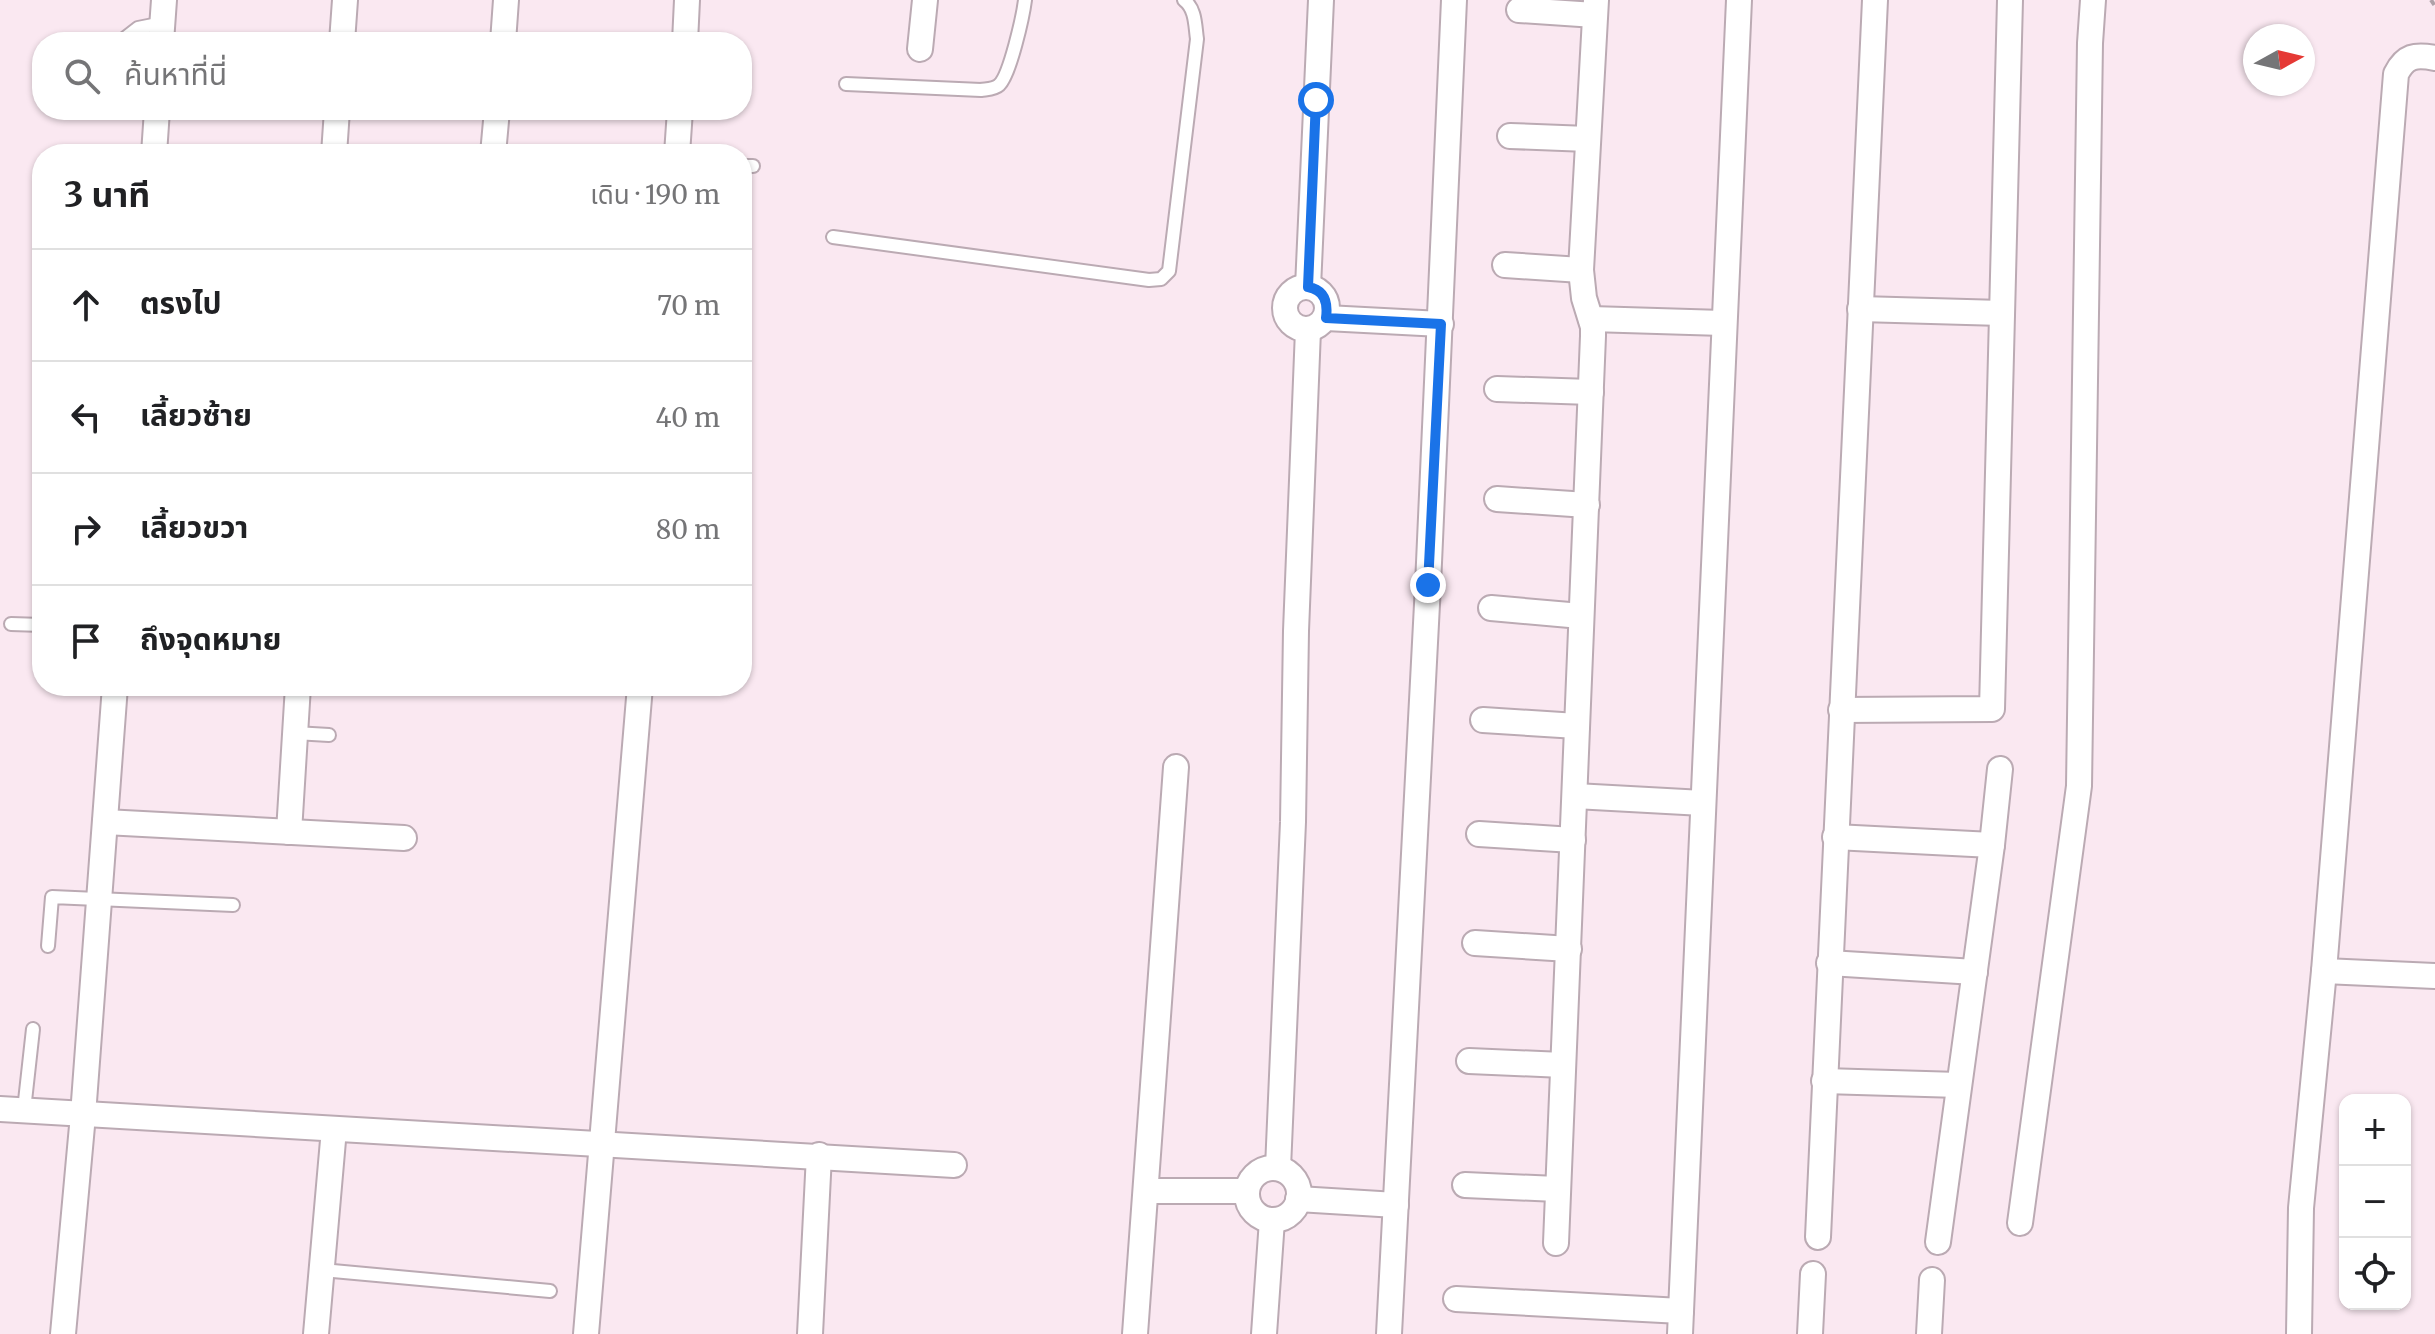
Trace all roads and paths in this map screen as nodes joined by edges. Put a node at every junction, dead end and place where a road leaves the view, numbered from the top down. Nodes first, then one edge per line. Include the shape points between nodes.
1 (345, 0) edge
2 (506, 0) edge
3 (687, 0) edge
4 (925, 0) edge
5 (1025, 0) edge
6 (1184, 0) edge
7 (1321, 0) edge
8 (1454, 0) edge
9 (1739, 0) edge
10 (1875, 0) edge
11 (2010, 0) edge
12 (2093, 0) edge
13 (2431, 0) edge
14 (2435, 6) edge
15 (1595, 7) edge
16 (1519, 10) dead end
17 (163, 22) edge
18 (133, 32) edge
19 (343, 32) edge
20 (504, 32) edge
21 (685, 32) edge
22 (920, 49) dead end
23 (2435, 58) edge
24 (846, 84) dead end
25 (156, 120) edge
26 (336, 120) edge
27 (496, 120) edge
28 (679, 120) edge
29 (1510, 136) dead end
30 (1588, 139) junction
31 (155, 144) edge
32 (335, 144) edge
33 (494, 144) edge
34 (678, 144) edge
35 (833, 237) dead end
36 (1505, 265) dead end
37 (1581, 270) junction
38 (1308, 287) junction
39 (1860, 309) junction
40 (2002, 313) junction
41 (1591, 319) junction
42 (1723, 323) junction
43 (1317, 324) junction
44 (1441, 324) junction
45 (1497, 389) dead end
46 (1591, 392) junction
47 (1497, 499) dead end
48 (1587, 505) junction
49 (1491, 608) dead end
50 (1581, 616) junction
51 (11, 624) dead end
52 (32, 625) edge
53 (114, 696) edge
54 (297, 696) edge
55 (639, 696) edge
56 (1841, 710) junction
57 (1483, 720) dead end
58 (1577, 726) junction
59 (295, 733) junction
60 (329, 735) dead end
61 (1176, 767) dead end
62 (2000, 769) dead end
63 (1575, 796) junction
64 (1703, 803) junction
65 (105, 822) junction
66 (289, 832) junction
67 (1479, 834) dead end
68 (1835, 837) junction
69 (404, 838) dead end
70 (1573, 840) junction
71 (1992, 845) junction
72 (99, 898) junction
73 (233, 905) dead end
74 (1475, 943) dead end
75 (48, 946) dead end
76 (1569, 949) junction
77 (1829, 963) junction
78 (2324, 971) junction
79 (1975, 972) junction
80 (2435, 976) edge
81 (33, 1029) dead end
82 (1469, 1061) dead end
83 (1563, 1065) junction
84 (1824, 1081) junction
85 (1959, 1085) junction
86 (12, 1109) edge
87 (83, 1115) junction
88 (334, 1129) junction
89 (602, 1143) junction
90 (819, 1155) junction
91 (954, 1165) dead end
92 (1278, 1168) junction
93 (1465, 1185) dead end
94 (1557, 1189) junction
95 (1147, 1191) junction
96 (1247, 1191) junction
97 (1298, 1199) junction
98 (1396, 1205) junction
99 (1272, 1220) junction
100 (2020, 1223) dead end
101 (1818, 1237) dead end
102 (1938, 1242) dead end
103 (1556, 1243) dead end
104 (322, 1270) junction
105 (1813, 1274) dead end
106 (1932, 1280) dead end
107 (550, 1291) dead end
108 (1456, 1299) dead end
109 (1681, 1323) edge
110 (63, 1334) edge
111 (316, 1334) edge
112 (586, 1334) edge
113 (810, 1334) edge
114 (1135, 1334) edge
115 (1264, 1334) edge
116 (1389, 1334) edge
117 (1810, 1334) edge
118 (1929, 1334) edge
119 (2299, 1334) edge

1 - 19 street
2 - 20 street
3 - 21 street
4 - 22 street
5 - 24 lane via 1011,60 1001,84 993,89
6 - 35 lane via 1194,16 1197,39 1169,271 1161,279
7 - 38 street
8 - 44 street
9 - 42 street
10 - 39 street
11 - 40 street
12 - 100 street via 2079,786
13 - 14 path
15 - 16 street
15 - 30 street
17 - 18 lane
23 - 78 street via 2402,62 2396,74
25 - 31 street
26 - 32 street
27 - 33 street
28 - 34 street
29 - 30 street
30 - 37 street
36 - 37 street
37 - 41 street
38 - 43 street via 1324,296 1328,307
38 - 43 street via 1294,290 1285,310 1297,328
39 - 40 street
39 - 56 street
40 - 56 street via 1992,709
41 - 42 street
41 - 46 street
42 - 64 street
43 - 44 street
43 - 92 street via 1296,631
44 - 98 street
45 - 46 street
46 - 48 street
47 - 48 street
48 - 50 street
49 - 50 street
50 - 58 street
51 - 52 lane
53 - 65 street
54 - 59 street
55 - 89 street
56 - 68 street
57 - 58 street
58 - 63 street
59 - 60 lane
59 - 66 street
61 - 95 street
62 - 71 street
63 - 64 street
63 - 70 street
64 - 109 street
65 - 66 street
65 - 72 street
66 - 69 street
67 - 70 street
68 - 71 street
68 - 77 street
70 - 76 street
71 - 79 street
72 - 73 lane
72 - 75 lane via 52,897
72 - 87 street
74 - 76 street
76 - 83 street
77 - 79 street
77 - 84 street
78 - 80 street
78 - 119 street via 2301,1208
79 - 85 street
81 - 86 lane
82 - 83 street
83 - 94 street
84 - 85 street
84 - 101 street
85 - 102 street
86 - 87 street
87 - 88 street
87 - 110 street
88 - 89 street
88 - 104 street
89 - 90 street
89 - 112 street
90 - 91 street
90 - 113 street
92 - 96 street via 1254,1175
92 - 97 street via 1293,1176
93 - 94 street
94 - 103 street
95 - 96 street
95 - 114 street
96 - 99 street via 1251,1208
97 - 98 street
97 - 99 street via 1289,1215
98 - 116 street
99 - 115 street
104 - 107 lane
104 - 111 street
105 - 117 street
106 - 118 street
108 - 109 street

